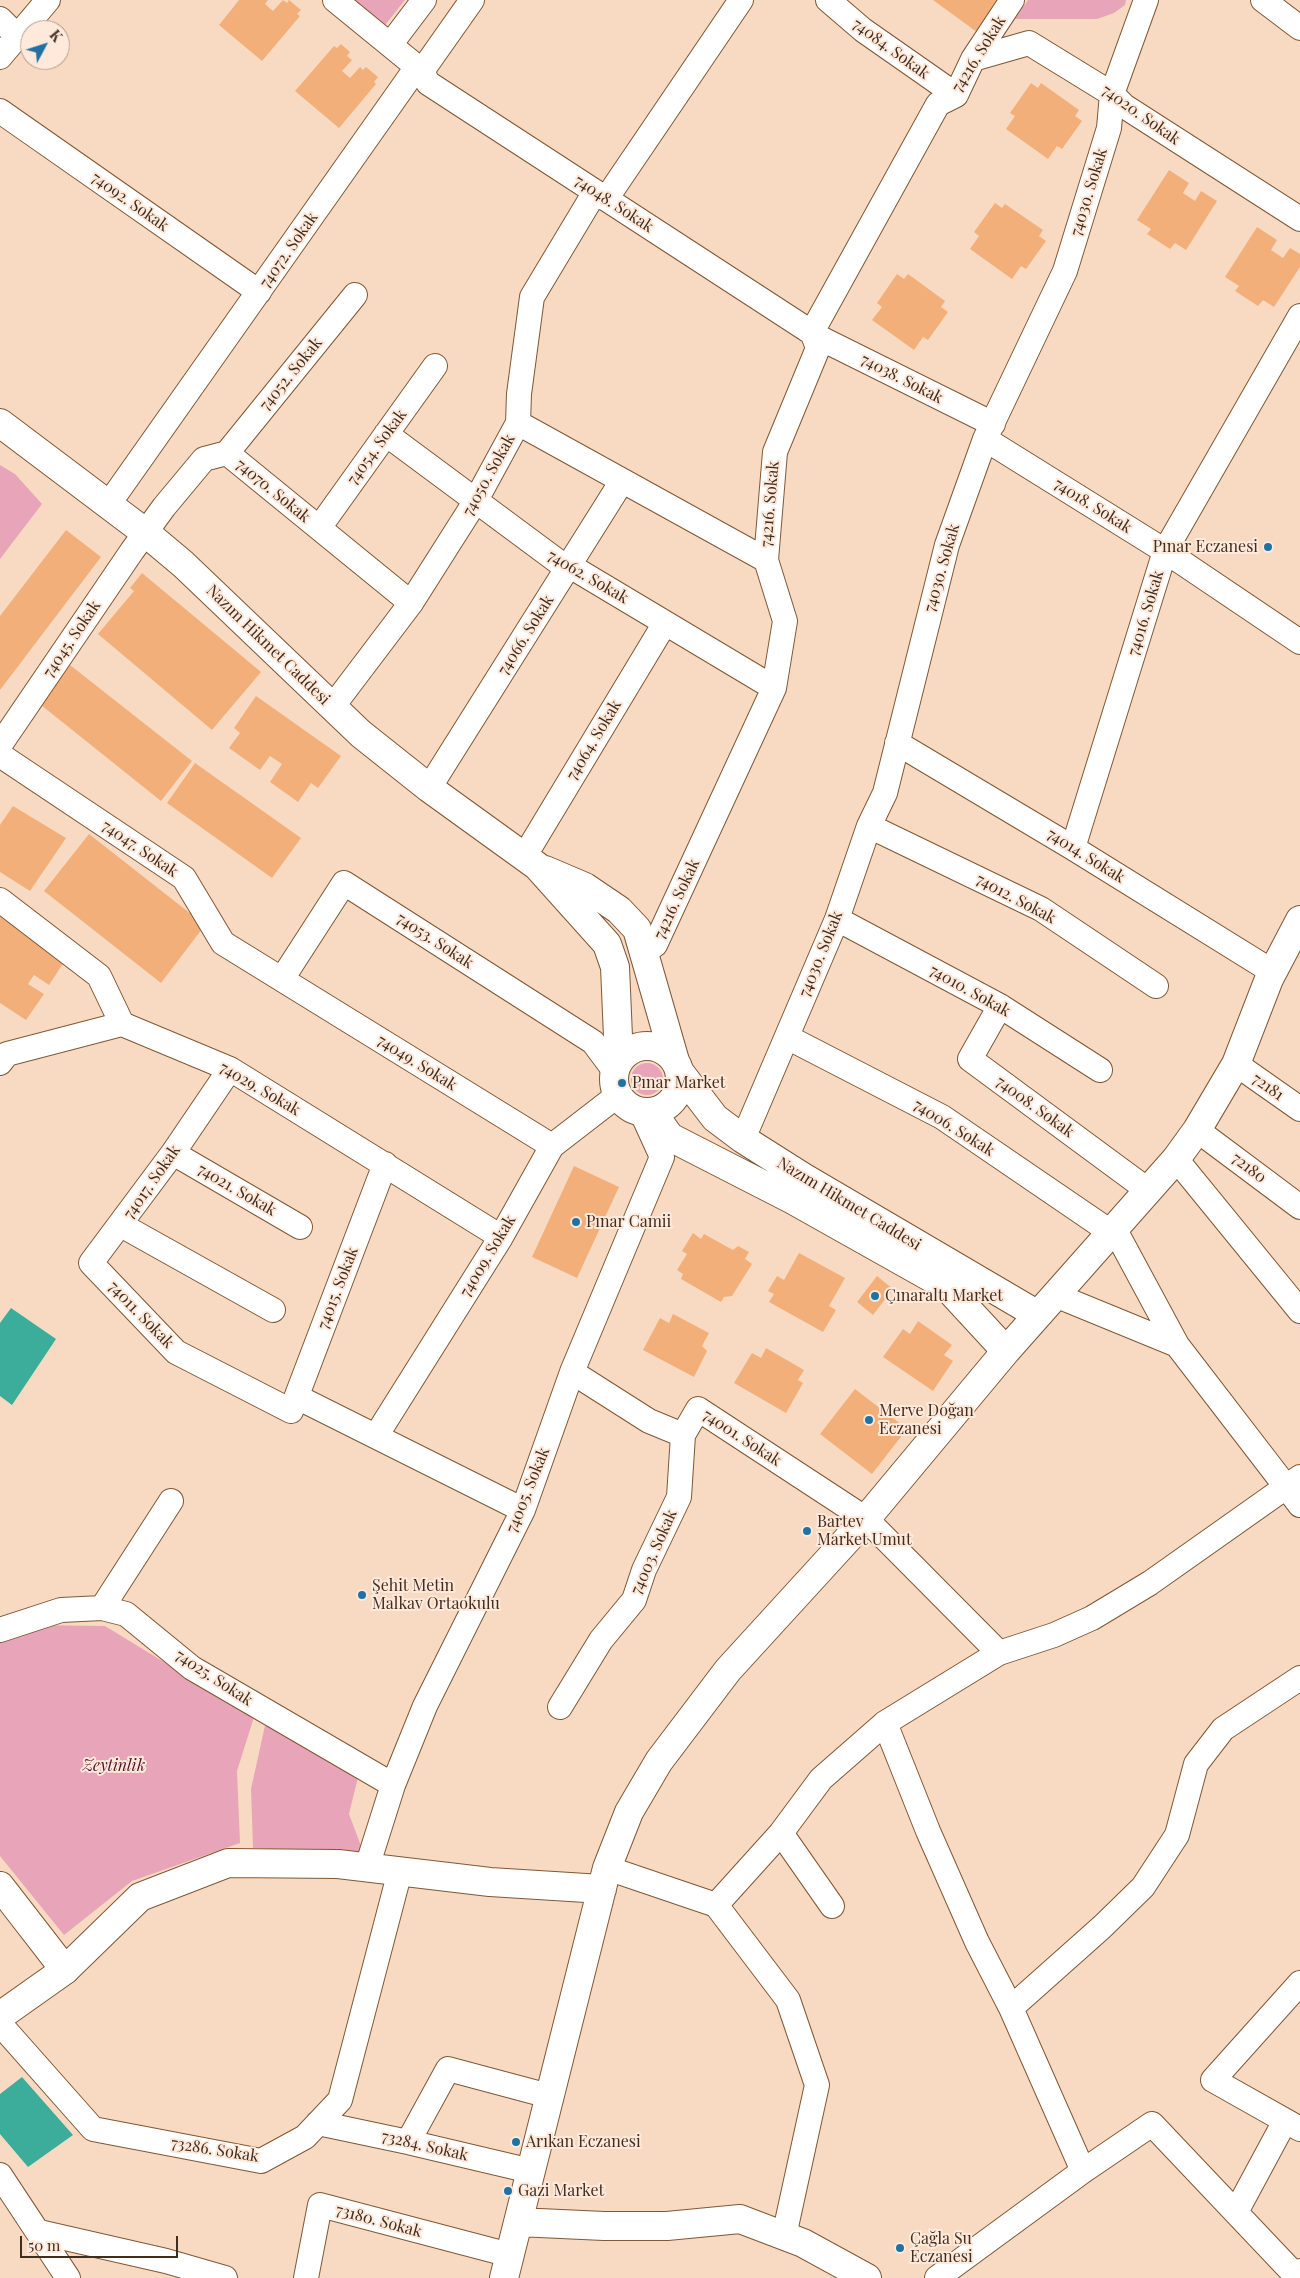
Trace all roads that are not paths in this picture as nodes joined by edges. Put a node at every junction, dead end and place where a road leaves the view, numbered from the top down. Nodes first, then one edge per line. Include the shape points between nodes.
1 (48, 0) edge
2 (335, 0) edge
3 (424, 0) edge
4 (472, 0) edge
5 (742, 0) edge
6 (828, 0) edge
7 (1012, 0) edge
8 (1146, 0) edge
9 (1263, 0) edge
10 (0, 19) edge
11 (1300, 28) edge
12 (17, 36) junction
13 (390, 46) junction
14 (0, 57) edge
15 (974, 59) junction
16 (422, 71) junction
17 (1112, 94) junction
18 (956, 95) junction
19 (0, 111) edge
20 (600, 195) junction
21 (1300, 219) edge
22 (259, 292) junction
23 (355, 295) dead end
24 (1300, 316) edge
25 (812, 332) junction
26 (435, 366) dead end
27 (0, 423) edge
28 (518, 423) junction
29 (989, 432) junction
30 (386, 434) junction
31 (227, 453) junction
32 (622, 480) junction
33 (475, 502) junction
34 (108, 505) junction
35 (319, 528) junction
36 (146, 533) junction
37 (1165, 551) junction
38 (766, 560) junction
39 (568, 569) junction
40 (411, 602) junction
41 (665, 623) junction
42 (1300, 642) edge
43 (774, 688) junction
44 (333, 706) junction
45 (897, 743) junction
46 (0, 745) edge
47 (0, 755) edge
48 (429, 788) junction
49 (869, 826) junction
50 (1072, 848) junction
51 (531, 862) junction
52 (0, 900) edge
53 (837, 919) junction
54 (1300, 920) edge
55 (644, 950) junction
56 (1273, 972) junction
57 (282, 979) junction
58 (1156, 986) dead end
59 (1000, 1006) junction
60 (122, 1024) junction
61 (787, 1037) junction
62 (2, 1055) edge
63 (1236, 1064) junction
64 (677, 1066) junction
65 (230, 1069) junction
66 (1100, 1070) dead end
67 (617, 1075) junction
68 (1300, 1109) edge
69 (646, 1112) junction
70 (1197, 1130) junction
71 (743, 1139) junction
72 (552, 1146) junction
73 (173, 1153) junction
74 (1176, 1160) junction
75 (384, 1164) junction
76 (1149, 1191) junction
77 (1300, 1207) edge
78 (121, 1225) junction
79 (300, 1227) dead end
80 (1114, 1231) junction
81 (501, 1237) junction
82 (1046, 1305) junction
83 (273, 1310) dead end
84 (1300, 1310) edge
85 (1177, 1345) junction
86 (1006, 1351) junction
87 (572, 1372) junction
88 (294, 1404) junction
89 (683, 1434) junction
90 (376, 1436) junction
91 (1293, 1482) edge
92 (171, 1501) dead end
93 (1300, 1505) edge
94 (523, 1510) junction
95 (866, 1519) junction
96 (102, 1608) junction
97 (0, 1630) edge
98 (999, 1653) junction
99 (1300, 1678) edge
100 (560, 1707) dead end
101 (886, 1723) junction
102 (393, 1785) junction
103 (781, 1833) junction
104 (367, 1867) junction
105 (400, 1871) junction
106 (604, 1878) junction
107 (0, 1886) edge
108 (716, 1905) junction
109 (832, 1906) dead end
110 (65, 1970) junction
111 (1300, 1983) edge
112 (1011, 2008) junction
113 (0, 2016) edge
114 (0, 2024) edge
115 (549, 2096) junction
116 (318, 2124) junction
117 (1292, 2125) edge
118 (408, 2142) junction
119 (531, 2171) junction
120 (1083, 2171) junction
121 (0, 2175) edge
122 (1236, 2212) junction
123 (518, 2222) junction
124 (38, 2232) junction
125 (784, 2236) junction
126 (507, 2266) edge
127 (163, 2269) edge
128 (1297, 2276) edge
129 (68, 2278) edge
130 (225, 2278) edge
131 (306, 2278) edge
132 (867, 2278) edge
133 (938, 2278) edge

1 - 12 street
2 - 13 street, 74048. Sokak
3 - 13 street
4 - 16 street, 74072. Sokak
5 - 20 street, 74050. Sokak
6 - 18 street, 74084. Sokak via 862,30
7 - 15 street, 74216. Sokak
8 - 17 street, 74030. Sokak
9 - 11 street
10 - 12 street
12 - 14 street
13 - 16 street, 74048. Sokak
15 - 17 street, 74020. Sokak via 1029,43
15 - 18 street, 74216. Sokak
16 - 20 street, 74048. Sokak via 428,83
16 - 22 street, 74072. Sokak via 412,74
17 - 21 street, 74020. Sokak via 1124,106
17 - 29 street, 74030. Sokak via 1109,128 1065,271
18 - 25 street, 74216. Sokak via 938,104
19 - 22 street, 74092. Sokak
20 - 25 street, 74048. Sokak
20 - 28 street, 74050. Sokak via 532,297 518,394
22 - 34 street, 74072. Sokak
23 - 31 street, 74052. Sokak
24 - 37 street, 74016. Sokak
25 - 29 street, 74038. Sokak
25 - 38 street, 74216. Sokak via 818,348 775,452
26 - 30 street, 74054. Sokak
27 - 34 main road, Nazım Hikmet Caddesi
28 - 32 street
28 - 33 street, 74050. Sokak
29 - 37 street, 74018. Sokak
29 - 45 street, 74030. Sokak via 946,545
30 - 33 street, 74062. Sokak
30 - 35 street, 74054. Sokak
31 - 35 street, 74070. Sokak
31 - 36 street, 74070. Sokak via 204,459
32 - 38 street
32 - 39 street, 74066. Sokak
33 - 39 street, 74062. Sokak
33 - 40 street, 74050. Sokak
34 - 36 main road, Nazım Hikmet Caddesi
35 - 40 street, 74070. Sokak
36 - 44 main road, Nazım Hikmet Caddesi
36 - 46 street, 74045. Sokak
37 - 42 street, 74018. Sokak
37 - 50 street, 74016. Sokak
38 - 43 street, 74216. Sokak via 785,621
39 - 41 street, 74062. Sokak via 575,570
39 - 48 street, 74066. Sokak
40 - 44 street, 74050. Sokak
41 - 43 street, 74062. Sokak
41 - 51 street, 74064. Sokak
43 - 55 street, 74216. Sokak via 655,945
44 - 48 main road, Nazım Hikmet Caddesi via 361,734
45 - 49 street, 74030. Sokak via 885,793
45 - 50 street, 74014. Sokak
47 - 57 street, 74047. Sokak via 184,878 223,943
48 - 51 main road, Nazım Hikmet Caddesi
49 - 53 street, 74030. Sokak
49 - 58 street, 74012. Sokak via 1041,909
50 - 56 street, 74014. Sokak
51 - 55 main road, Nazım Hikmet Caddesi via 585,887 619,910 637,928
51 - 67 main road, Nazım Hikmet Caddesi via 607,944 615,967
52 - 60 street via 100,976
53 - 59 street, 74010. Sokak
53 - 61 street, 74030. Sokak
54 - 56 main road
55 - 64 main road, Nazım Hikmet Caddesi
56 - 63 main road
57 - 67 street, 74053. Sokak via 344,883 593,1042
57 - 72 street, 74049. Sokak
59 - 66 street, 74010. Sokak
59 - 76 street, 74008. Sokak via 970,1059
60 - 62 street
60 - 65 street, 74029. Sokak
61 - 71 street, 74030. Sokak
61 - 80 street, 74006. Sokak via 942,1117
63 - 68 street, 72181
63 - 70 main road
64 - 67 main road via 658,1047 647,1045 626,1052
64 - 69 main road via 677,1092 671,1102
64 - 71 main road, Nazım Hikmet Caddesi via 715,1118
65 - 73 street, 74017. Sokak
65 - 75 street, 74029. Sokak
67 - 69 main road via 630,1108
67 - 72 street, 74009. Sokak
69 - 86 main road, Nazım Hikmet Caddesi via 670,1137 793,1200 946,1286
69 - 87 street, 74005. Sokak via 662,1157
70 - 74 main road
70 - 77 street, 72180
71 - 82 main road, Nazım Hikmet Caddesi via 803,1177
72 - 81 street, 74009. Sokak
73 - 78 street, 74017. Sokak
73 - 79 street, 74021. Sokak
74 - 76 main road
74 - 84 street
75 - 81 street, 74029. Sokak
75 - 88 street, 74015. Sokak
76 - 80 main road
78 - 83 street, 74017. Sokak
78 - 88 street, 74011. Sokak via 91,1263 176,1352
80 - 82 main road
80 - 85 street
81 - 90 street, 74009. Sokak
82 - 85 street
82 - 86 main road
85 - 91 street
86 - 95 main road
87 - 89 street, 74001. Sokak via 649,1421
87 - 94 street, 74005. Sokak
88 - 90 street, 74011. Sokak
89 - 95 street, 74001. Sokak via 698,1409
89 - 100 street, 74003. Sokak via 679,1497 644,1570 634,1600 601,1640
90 - 94 street, 74011. Sokak
91 - 93 street
91 - 98 street via 1150,1583 1092,1618 1054,1635
92 - 96 street
94 - 102 street, 74005. Sokak via 425,1706
95 - 98 street
95 - 106 main road via 728,1670 665,1753 628,1812
96 - 97 street, 74025. Sokak via 61,1610
96 - 102 street, 74025. Sokak via 126,1614 192,1668
98 - 101 street
99 - 112 street via 1223,1729 1196,1764 1178,1835 1142,1887
101 - 103 street via 821,1779
101 - 112 street via 928,1831 977,1942
102 - 104 street, 74005. Sokak
103 - 108 street
103 - 109 street
104 - 105 main road
104 - 110 main road via 228,1863 140,1897
105 - 106 main road via 490,1882
105 - 116 street, 73286. Sokak via 340,2100
106 - 108 street
106 - 115 main road
107 - 110 main road
108 - 125 street via 788,2000 817,2085
110 - 113 main road
111 - 117 street via 1212,2080
112 - 120 street
114 - 116 street, 73286. Sokak via 93,2129 261,2161 305,2138
115 - 118 street via 448,2069
115 - 119 main road
116 - 118 street, 73284. Sokak
117 - 122 street
118 - 119 street, 73284. Sokak
119 - 123 main road
120 - 122 street via 1152,2124
120 - 133 street
121 - 124 street
122 - 128 street
123 - 125 main road via 667,2226 740,2219
123 - 126 main road
124 - 127 street
124 - 129 street
125 - 132 main road
126 - 131 street, 73180. Sokak via 320,2205
127 - 130 street

